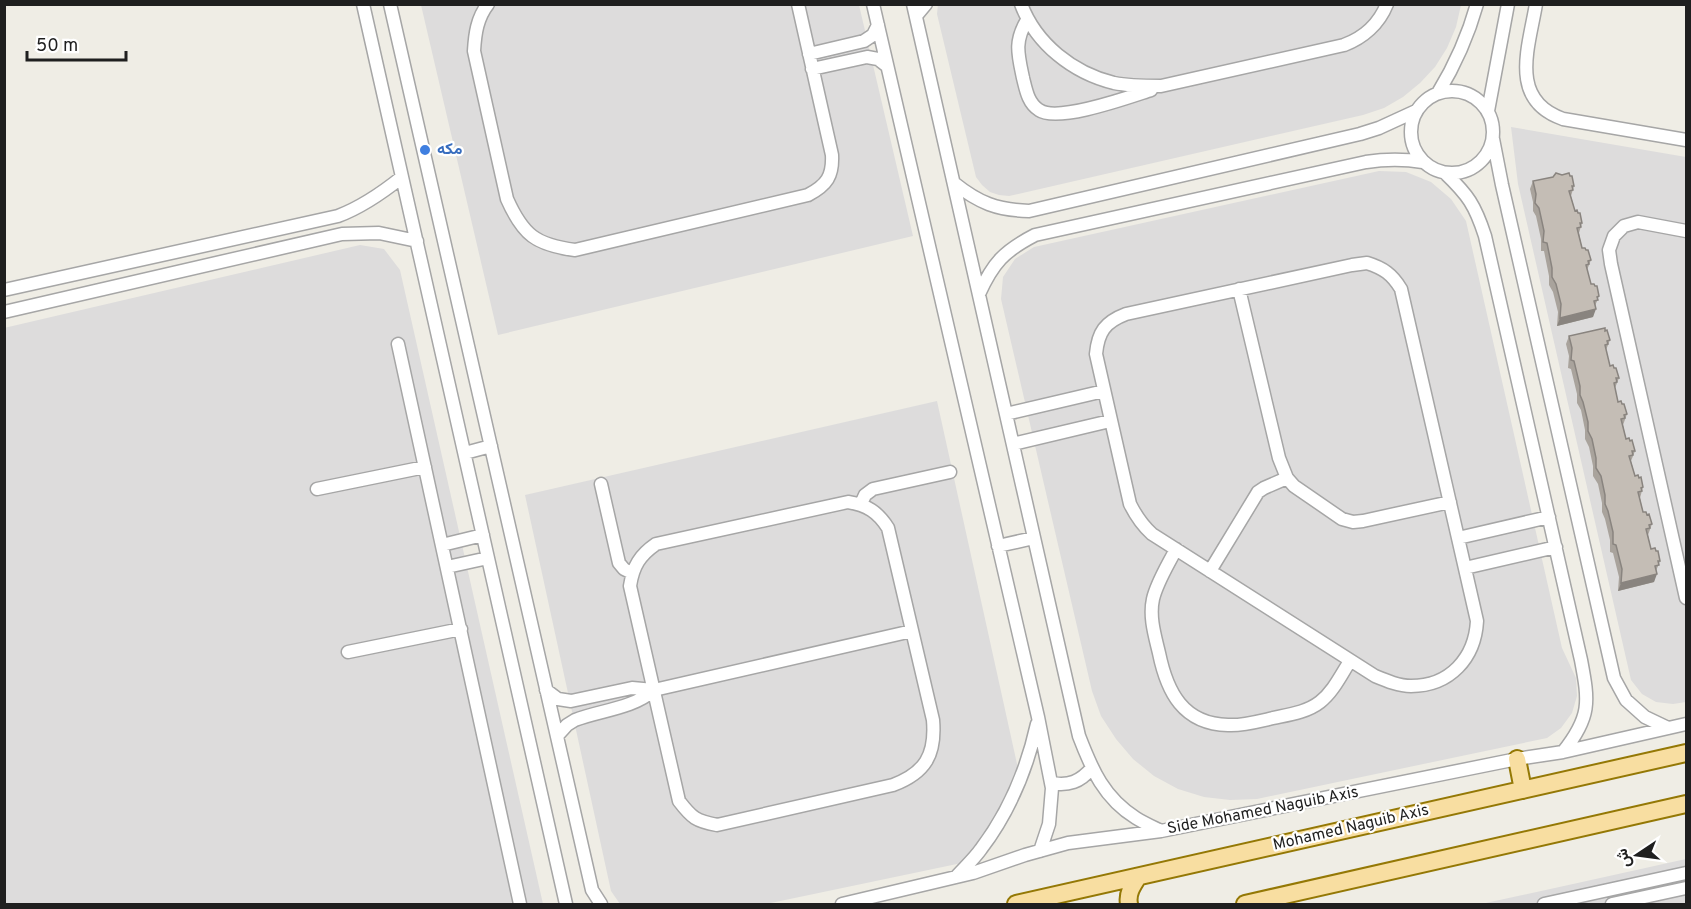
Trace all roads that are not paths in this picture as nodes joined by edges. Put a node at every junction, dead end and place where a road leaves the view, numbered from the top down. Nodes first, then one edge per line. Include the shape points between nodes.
1 (363, 4) edge
2 (390, 4) edge
3 (488, 4) edge
4 (798, 4) edge
5 (873, 4) edge
6 (926, 4) edge
7 (1022, 4) edge
8 (1387, 4) edge
9 (1477, 4) edge
10 (1508, 4) edge
11 (1536, 4) edge
12 (914, 10) edge
13 (1027, 20) junction
14 (878, 25) junction
15 (809, 54) junction
16 (888, 66) junction
17 (812, 69) junction
18 (1161, 87) junction
19 (1438, 93) junction
20 (1416, 111) junction
21 (1488, 111) junction
22 (1493, 139) junction
23 (1686, 140) edge
24 (1423, 162) junction
25 (1445, 173) junction
26 (402, 177) junction
27 (954, 183) junction
28 (1686, 231) edge
29 (417, 241) junction
30 (1239, 289) junction
31 (4, 290) edge
32 (979, 294) junction
33 (4, 312) edge
34 (398, 344) dead end
35 (1104, 391) junction
36 (1006, 414) junction
37 (1110, 421) junction
38 (1013, 444) junction
39 (491, 446) junction
40 (465, 453) junction
41 (425, 467) junction
42 (950, 472) dead end
43 (1287, 478) junction
44 (601, 484) dead end
45 (317, 489) dead end
46 (1450, 502) junction
47 (861, 504) junction
48 (1549, 517) junction
49 (483, 535) junction
50 (1034, 538) junction
51 (1458, 538) junction
52 (442, 545) junction
53 (998, 546) junction
54 (1556, 547) junction
55 (1176, 549) junction
56 (488, 558) junction
57 (447, 567) junction
58 (1465, 568) junction
59 (1210, 571) junction
60 (632, 573) junction
61 (1686, 598) edge
62 (460, 629) junction
63 (912, 631) junction
64 (348, 652) dead end
65 (1350, 661) junction
66 (546, 690) junction
67 (654, 690) junction
68 (1038, 717) junction
69 (1686, 724) edge
70 (1668, 728) junction
71 (557, 736) junction
72 (1563, 752) junction
73 (1686, 753) edge
74 (1517, 759) junction
75 (1092, 768) junction
76 (1052, 783) junction
77 (1523, 790) junction
78 (1686, 804) edge
79 (1161, 831) junction
80 (1040, 851) junction
81 (1686, 873) edge
82 (956, 877) junction
83 (1138, 877) junction
84 (1629, 885) junction
85 (1686, 888) edge
86 (1659, 899) edge
87 (1632, 900) junction
88 (596, 903) edge
89 (520, 904) edge
90 (566, 904) edge
91 (842, 904) edge
92 (1018, 904) edge
93 (1129, 904) edge
94 (1245, 904) edge
95 (1544, 904) edge
96 (1612, 904) edge

1 - 26 street
2 - 39 street
3 - 17 street via 476,29 474,51 507,199 516,220 532,237 553,247 575,250 808,195 819,189 828,180 832,155
4 - 15 street
5 - 14 street
6 - 12 street
7 - 13 street
8 - 18 street via 1372,27 1344,45
9 - 19 street via 1462,47
10 - 21 street
11 - 23 street via 1525,68 1528,88 1539,105 1563,119
12 - 27 street
13 - 18 street via 1073,66 1125,85
13 - 18 street via 1019,36 1018,55 1028,97 1040,111 1058,115
14 - 15 street via 864,41
14 - 16 street
15 - 17 street
16 - 17 street via 867,57
16 - 53 street
19 - 20 street
19 - 21 street via 1466,93
20 - 24 street via 1411,138
20 - 27 street via 1360,134 1029,211 988,205
21 - 22 street
22 - 25 street via 1481,162 1458,173
22 - 70 street via 1614,678 1626,700 1645,717
24 - 25 street
24 - 32 street via 1366,162 1035,235 1000,258
25 - 48 street via 1464,191 1485,236
26 - 29 street
26 - 31 street via 371,200 338,216
27 - 32 street
28 - 61 street via 1638,222 1624,226 1614,236 1609,250
29 - 33 street via 379,233 342,234
29 - 40 street
30 - 35 street via 1113,319 1097,340
30 - 43 street
30 - 46 street via 1366,263 1393,276 1401,289
32 - 36 street
34 - 41 street
35 - 36 street
35 - 37 street
36 - 38 street
37 - 38 street
37 - 55 street via 1135,515 1152,534
38 - 50 street
39 - 40 street
39 - 66 street
40 - 49 street
41 - 45 street
41 - 52 street
42 - 47 street via 873,489
43 - 46 street via 1342,519 1353,522
43 - 59 street via 1258,492
44 - 60 street via 619,563
46 - 51 street
47 - 60 street via 848,502 657,544 645,551
47 - 63 street via 872,509 888,528
48 - 51 street
48 - 54 street
49 - 52 street
49 - 56 street
50 - 53 street
50 - 75 street via 1079,736
51 - 58 street
52 - 57 street
53 - 68 street
54 - 58 street
54 - 72 street via 1586,685 1586,710 1578,734
55 - 59 street
55 - 65 street via 1151,609 1167,685 1175,699 1192,714 1230,726 1298,713 1321,702
56 - 57 street
56 - 90 street
57 - 62 street
58 - 65 street via 1478,621 1477,636 1454,671 1442,679 1410,686 1375,676
59 - 65 street
60 - 67 street via 630,586
62 - 64 street
62 - 89 street
63 - 67 street
63 - 67 street via 935,737 922,768 893,785 717,825 702,822 688,814 680,801
66 - 67 street via 558,699 571,701 632,688
66 - 71 street
67 - 71 street via 633,704 575,720
68 - 76 street
68 - 82 street via 1029,757 1014,795 988,840
69 - 70 street, Side Mohamed Naguib Axis
70 - 72 street, Side Mohamed Naguib Axis
71 - 88 street
72 - 74 street, Side Mohamed Naguib Axis
73 - 77 main road, Mohamed Naguib Axis
74 - 77 main road
74 - 79 street, Side Mohamed Naguib Axis
75 - 76 street via 1074,783
75 - 79 street via 1111,797 1136,818
76 - 80 street via 1049,824
77 - 83 main road, Mohamed Naguib Axis
78 - 94 main road
79 - 80 street, Side Mohamed Naguib Axis
80 - 82 street, Side Mohamed Naguib Axis
81 - 84 street
82 - 91 street, Side Mohamed Naguib Axis
83 - 92 main road, Mohamed Naguib Axis
83 - 93 main road via 1130,888
84 - 87 street
84 - 95 street
85 - 86 street
86 - 87 street
87 - 96 street

